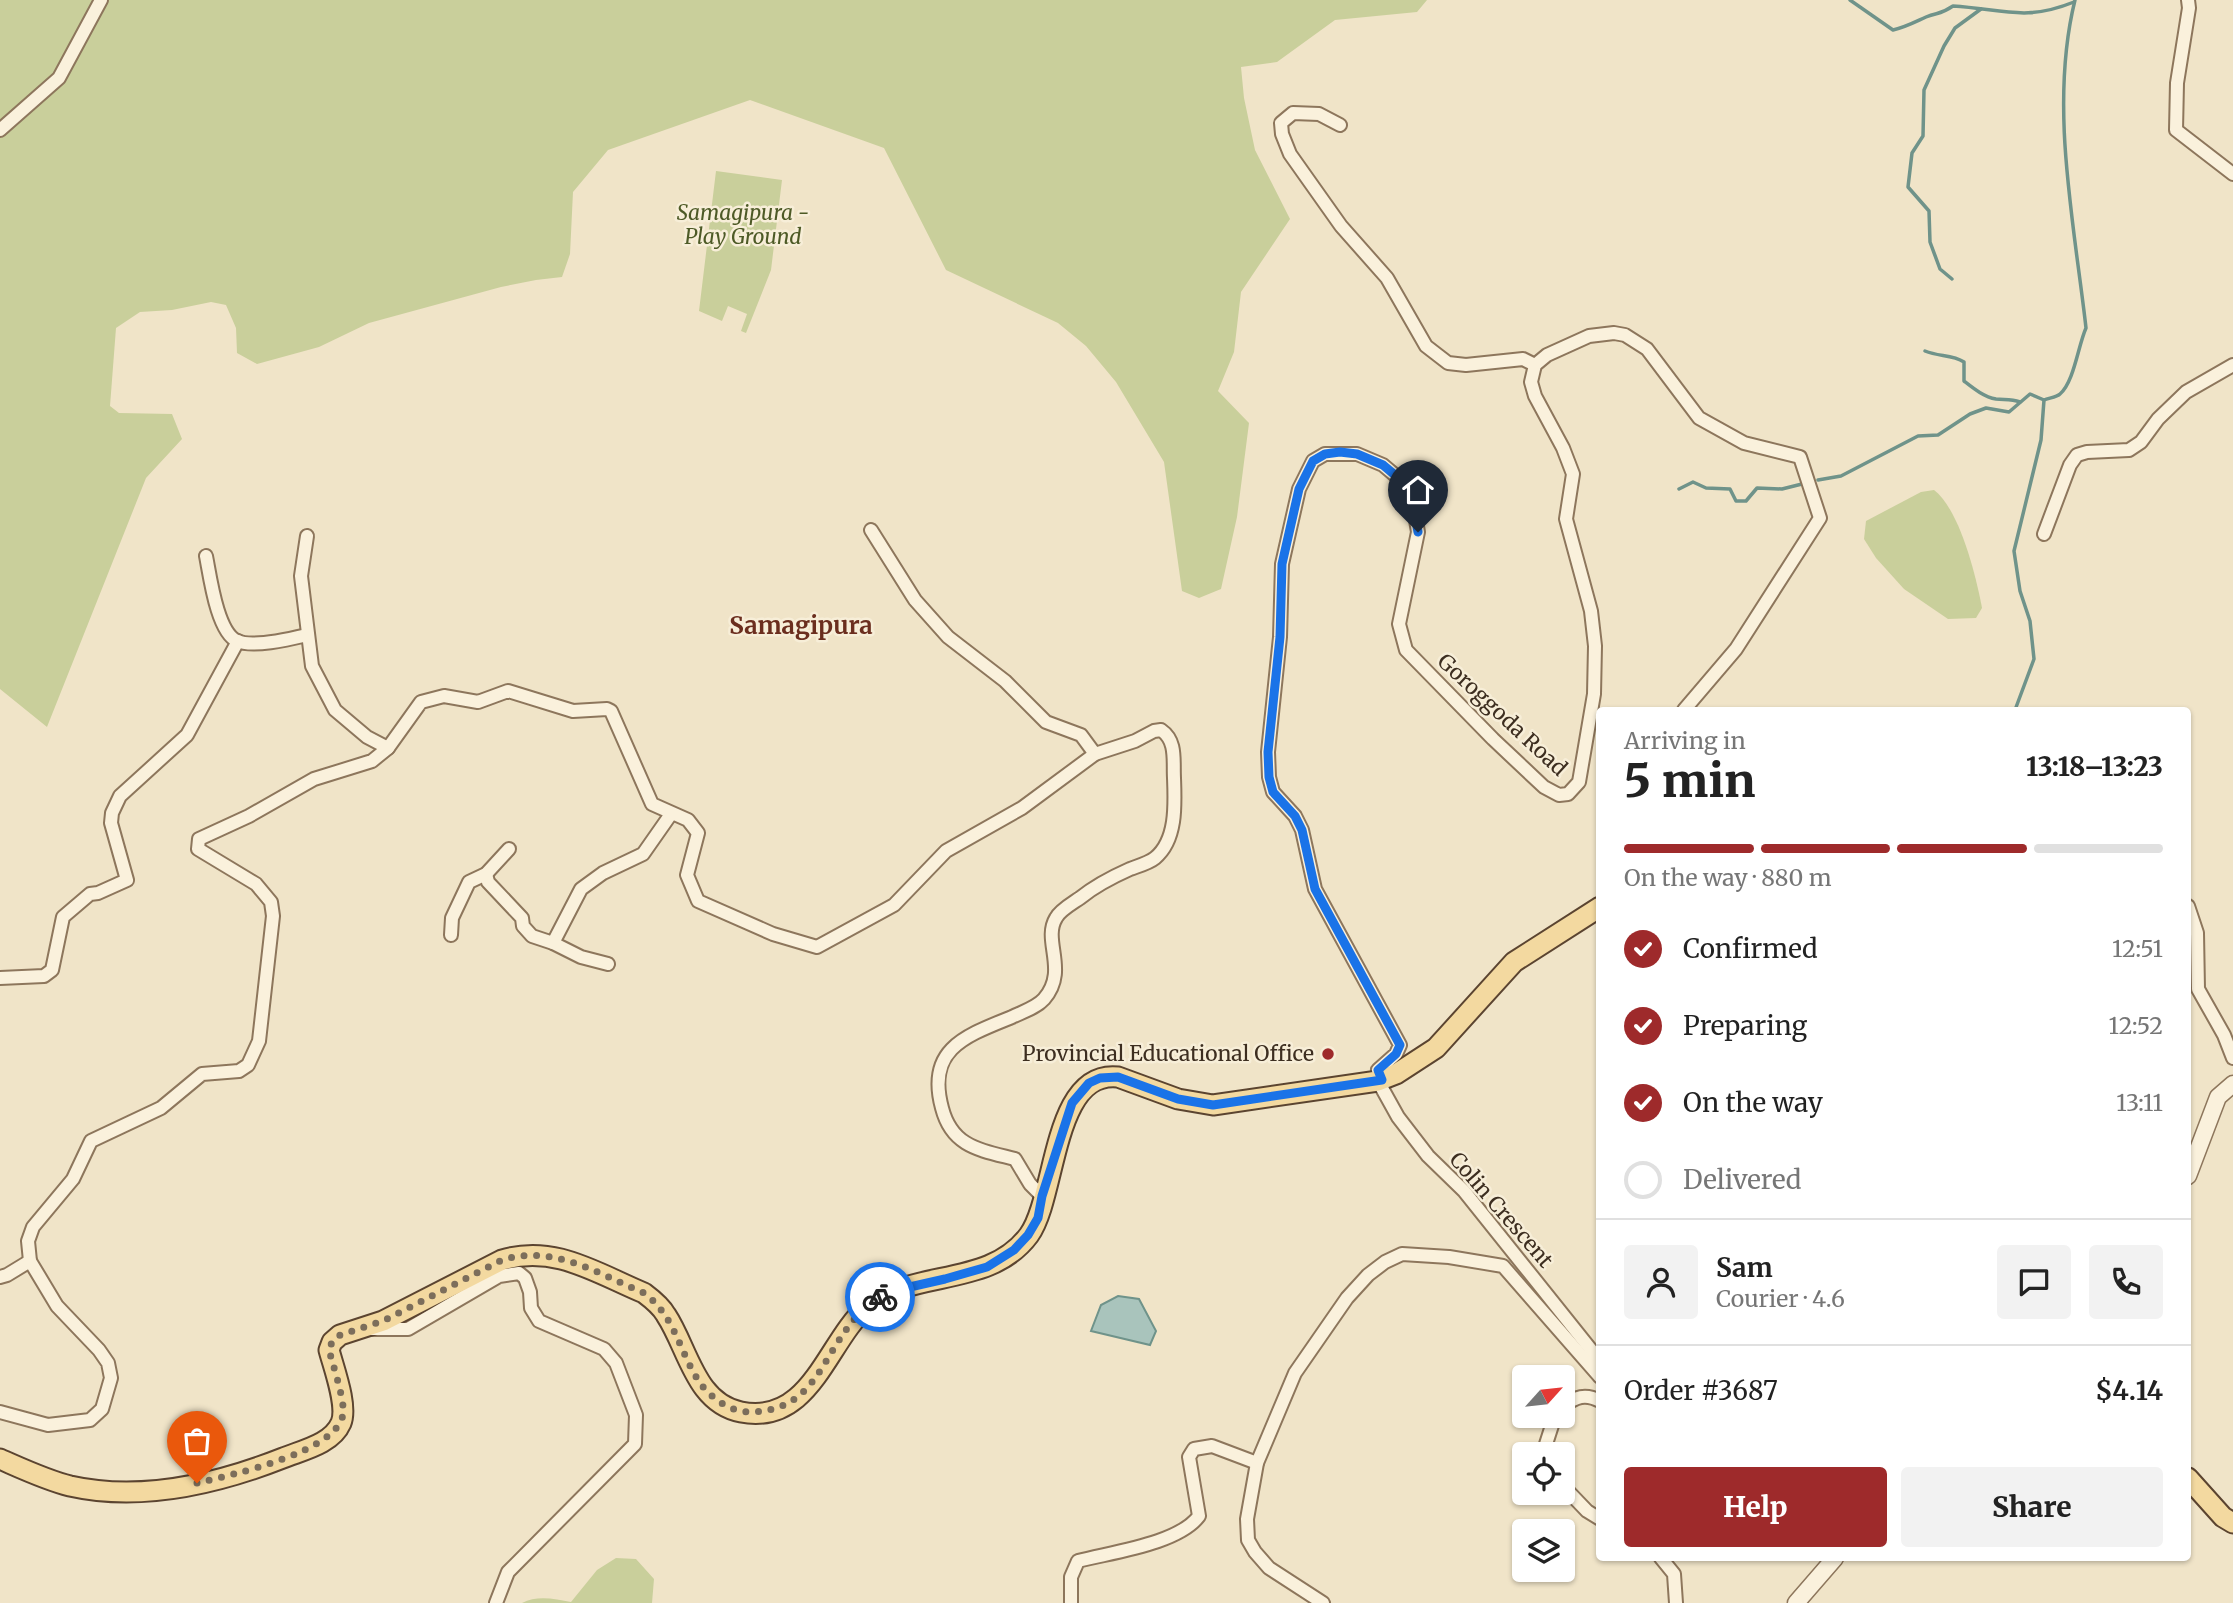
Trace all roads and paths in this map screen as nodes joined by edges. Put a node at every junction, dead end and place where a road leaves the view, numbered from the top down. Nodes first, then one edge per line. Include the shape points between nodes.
1 (102, 0) edge
2 (2188, 0) edge
3 (1340, 125) dead end
4 (0, 130) edge
5 (2233, 174) edge
6 (1535, 365) junction
7 (2233, 365) edge
8 (871, 530) dead end
9 (2044, 534) dead end
10 (307, 536) dead end
11 (206, 556) dead end
12 (307, 635) junction
13 (238, 642) junction
14 (1687, 707) edge
15 (388, 748) junction
16 (1095, 754) junction
17 (671, 814) junction
18 (509, 849) dead end
19 (486, 874) junction
20 (1596, 910) edge
21 (2191, 915) edge
22 (450, 935) dead end
23 (553, 943) junction
24 (608, 964) dead end
25 (0, 978) edge
26 (2233, 1058) edge
27 (1380, 1080) junction
28 (2233, 1084) edge
29 (2191, 1168) edge
30 (1042, 1196) junction
31 (30, 1261) junction
32 (0, 1277) edge
33 (362, 1326) junction
34 (1596, 1356) edge
35 (1596, 1372) edge
36 (1575, 1398) edge
37 (1596, 1399) edge
38 (0, 1412) edge
39 (0, 1459) edge
40 (1257, 1462) junction
41 (2191, 1481) edge
42 (1575, 1498) edge
43 (1596, 1517) edge
44 (2233, 1523) edge
45 (1663, 1561) edge
46 (1832, 1561) edge
47 (496, 1603) edge
48 (1072, 1603) edge
49 (1323, 1603) edge
50 (1676, 1603) edge
51 (1796, 1603) edge

1 - 4 street via 59,78
2 - 5 street via 2176,131
3 - 6 street via 1319,114 1293,113 1282,123 1282,134 1290,154 1341,226 1387,278 1426,346 1448,363 1523,359
6 - 14 street via 1589,336 1625,335 1647,349 1699,418 1744,443 1800,457 1820,518 1736,649
6 - 27 street, Goroggoda Road via 1531,382 1535,396 1573,474 1566,519 1591,611 1595,646 1594,694 1579,782 1569,794 1559,795 1544,787 1406,650 1399,624 1418,532 1412,497 1383,465 1340,452 1313,461 1299,489 1282,564 1269,777 1273,792 1302,830 1315,889 1400,1045 1378,1070
7 - 9 street via 2186,392 2129,450 2077,455
8 - 16 street via 915,600 948,637 1046,722 1081,735
10 - 12 street via 300,576
11 - 13 street via 220,617
12 - 13 street via 277,643
12 - 15 street via 312,666 335,710
13 - 25 street via 187,735 120,796 112,813 127,880 90,894 63,917 52,970 44,976
15 - 17 street via 421,702 444,696 478,702 508,691 573,711 607,709 652,804
15 - 31 street via 372,761 314,779 199,839 198,849 256,884 271,902 259,1041 248,1065 239,1071 202,1074 161,1108 91,1141 73,1179 33,1227 28,1241
16 - 17 street via 1022,808 946,851 894,905 817,947 773,934 698,901 687,875 698,834 688,821
16 - 30 street via 1153,731 1169,736 1175,803 1170,836 1155,858 1098,883 1056,917 1052,931 1055,980 1044,1000 949,1050 939,1068 937,1089 945,1120 961,1141 1015,1159
17 - 23 street via 643,854 581,889
18 - 19 street
19 - 22 street via 470,882 452,918
19 - 23 street via 532,936
20 - 27 main road via 1514,962 1436,1048
21 - 26 street via 2197,933 2198,989
23 - 24 street
27 - 30 main road via 1213,1105 1178,1099 1118,1077 1100,1078 1089,1083 1072,1103
27 - 34 street, Colin Crescent via 1398,1117 1428,1156 1464,1191
28 - 29 street via 2218,1097
30 - 33 main road via 1038,1218 1014,1250 987,1267 881,1297 852,1322 810,1385 781,1408 766,1412 742,1412 712,1397 699,1382 667,1315 644,1293 544,1254 502,1260 383,1321
31 - 32 street
31 - 38 street via 57,1306 108,1363 111,1378 102,1409 90,1420 48,1425
33 - 39 main road via 340,1335 329,1350 344,1411 341,1424 323,1442 252,1470 135,1493 72,1487
33 - 47 street via 375,1331 408,1329 499,1276 519,1273 525,1278 531,1308 539,1321 604,1349 616,1363 636,1415 635,1444 508,1572
35 - 40 street via 1503,1266 1402,1254 1377,1268 1347,1298 1296,1373
36 - 37 street
40 - 48 street via 1212,1446 1194,1449 1189,1457 1199,1516 1191,1526 1155,1542 1078,1561 1071,1577
40 - 49 street via 1248,1540 1269,1568
41 - 44 main road
42 - 43 street
45 - 50 street via 1674,1574
46 - 51 street

